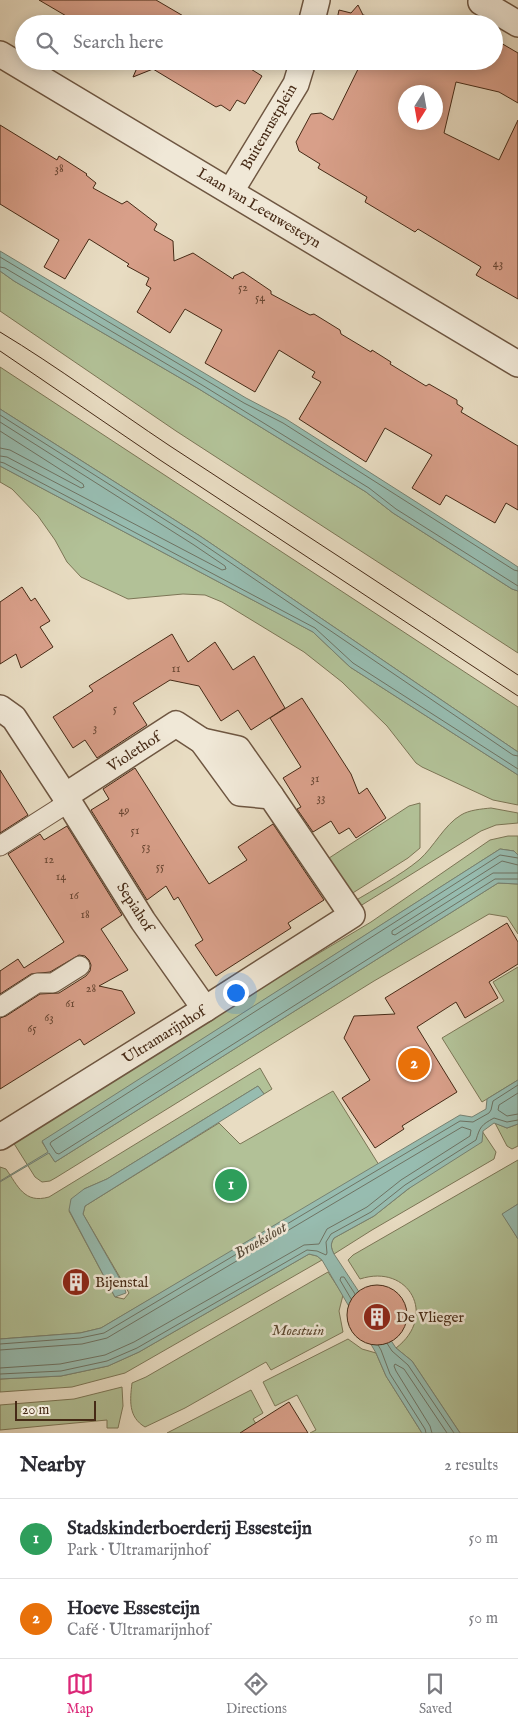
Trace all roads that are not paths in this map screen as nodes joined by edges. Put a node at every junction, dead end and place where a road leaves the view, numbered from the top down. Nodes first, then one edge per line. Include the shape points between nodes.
1 (317, 0) edge
2 (478, 1) edge
3 (313, 15) edge
4 (502, 15) edge
5 (503, 15) edge
6 (518, 24) edge
7 (0, 54) edge
8 (15, 63) edge
9 (27, 70) edge
10 (300, 70) edge
11 (231, 191) junction
12 (518, 364) edge
13 (0, 708) edge
14 (67, 799) junction
15 (0, 846) edge
16 (352, 915) joint
17 (80, 966) dead end
18 (0, 1007) edge
19 (205, 1009) junction
20 (0, 1137) edge

1 - 3 street
2 - 4 street
5 - 6 street
7 - 8 street, Laan van Leeuwesteyn
9 - 11 street, Laan van Leeuwesteyn
10 - 11 street, Buitenrustplein via 296,84
11 - 12 street, Laan van Leeuwesteyn
13 - 14 street, Sepiahof via 14,718
14 - 15 street
14 - 16 street, Violethof via 176,724 202,741 240,792 271,796
14 - 19 street, Sepiahof via 143,921
16 - 19 street, Ultramarijnhof
17 - 18 street via 53,983 37,984
19 - 20 street, Ultramarijnhof

